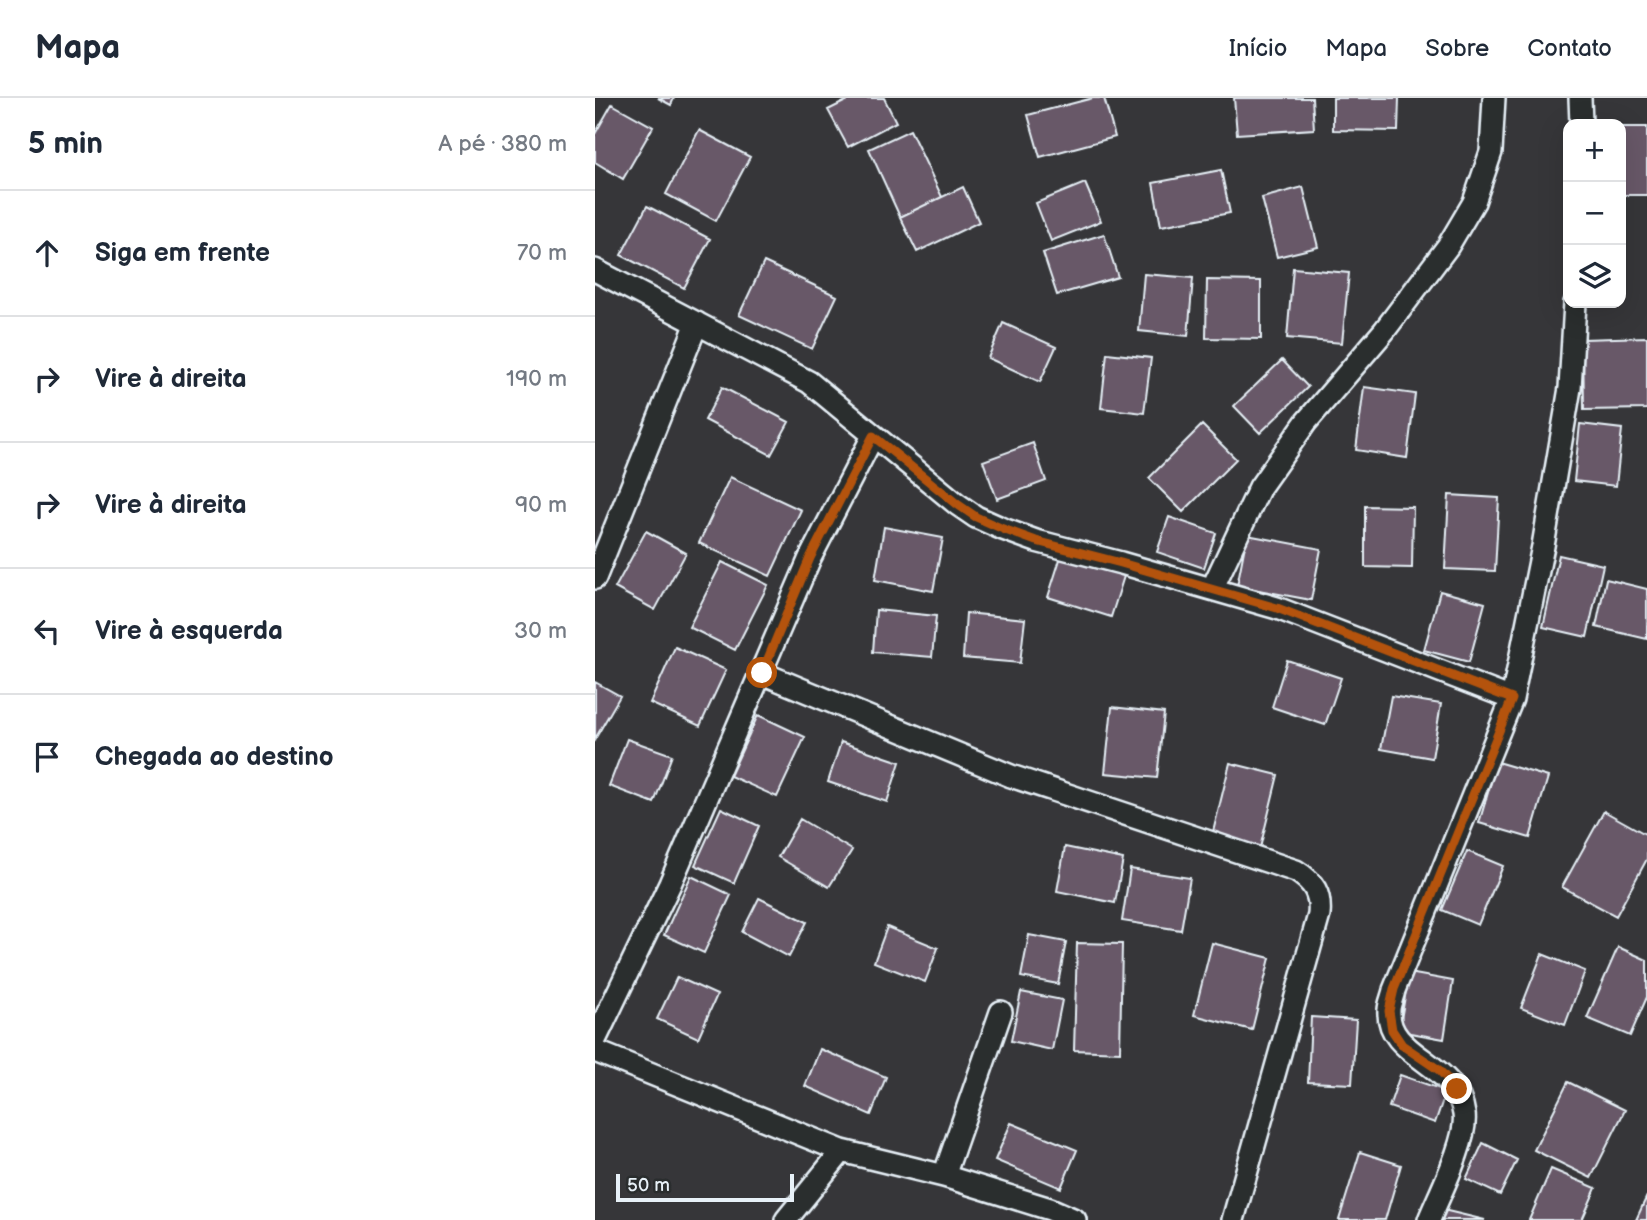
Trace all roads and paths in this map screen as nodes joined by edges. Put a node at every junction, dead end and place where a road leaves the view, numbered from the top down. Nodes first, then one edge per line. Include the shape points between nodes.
1 (1494, 98) edge
2 (1580, 98) edge
3 (1581, 119) edge
4 (595, 270) edge
5 (1575, 308) edge
6 (697, 323) junction
7 (873, 436) junction
8 (595, 578) edge
9 (1212, 589) junction
10 (762, 673) junction
11 (1512, 699) junction
12 (1001, 1012) dead end
13 (595, 1040) edge
14 (595, 1052) edge
15 (842, 1151) junction
16 (944, 1176) junction
17 (786, 1220) edge
18 (1075, 1220) edge
19 (1233, 1220) edge
20 (1429, 1220) edge

1 - 9 street via 1491,152 1473,202 1448,246 1259,486
2 - 3 street
4 - 6 street
5 - 11 street via 1570,388
6 - 7 street via 809,382
6 - 8 street
7 - 9 street via 976,517 1036,541
7 - 10 street via 810,558
9 - 11 street via 1277,608
10 - 13 street via 670,884
10 - 19 street via 1011,776 1307,878 1320,901 1319,915
11 - 20 street via 1389,1011 1392,1030 1402,1045 1439,1070 1457,1089 1465,1115 1457,1155
12 - 16 street
14 - 15 street
15 - 16 street
15 - 17 street
16 - 18 street

